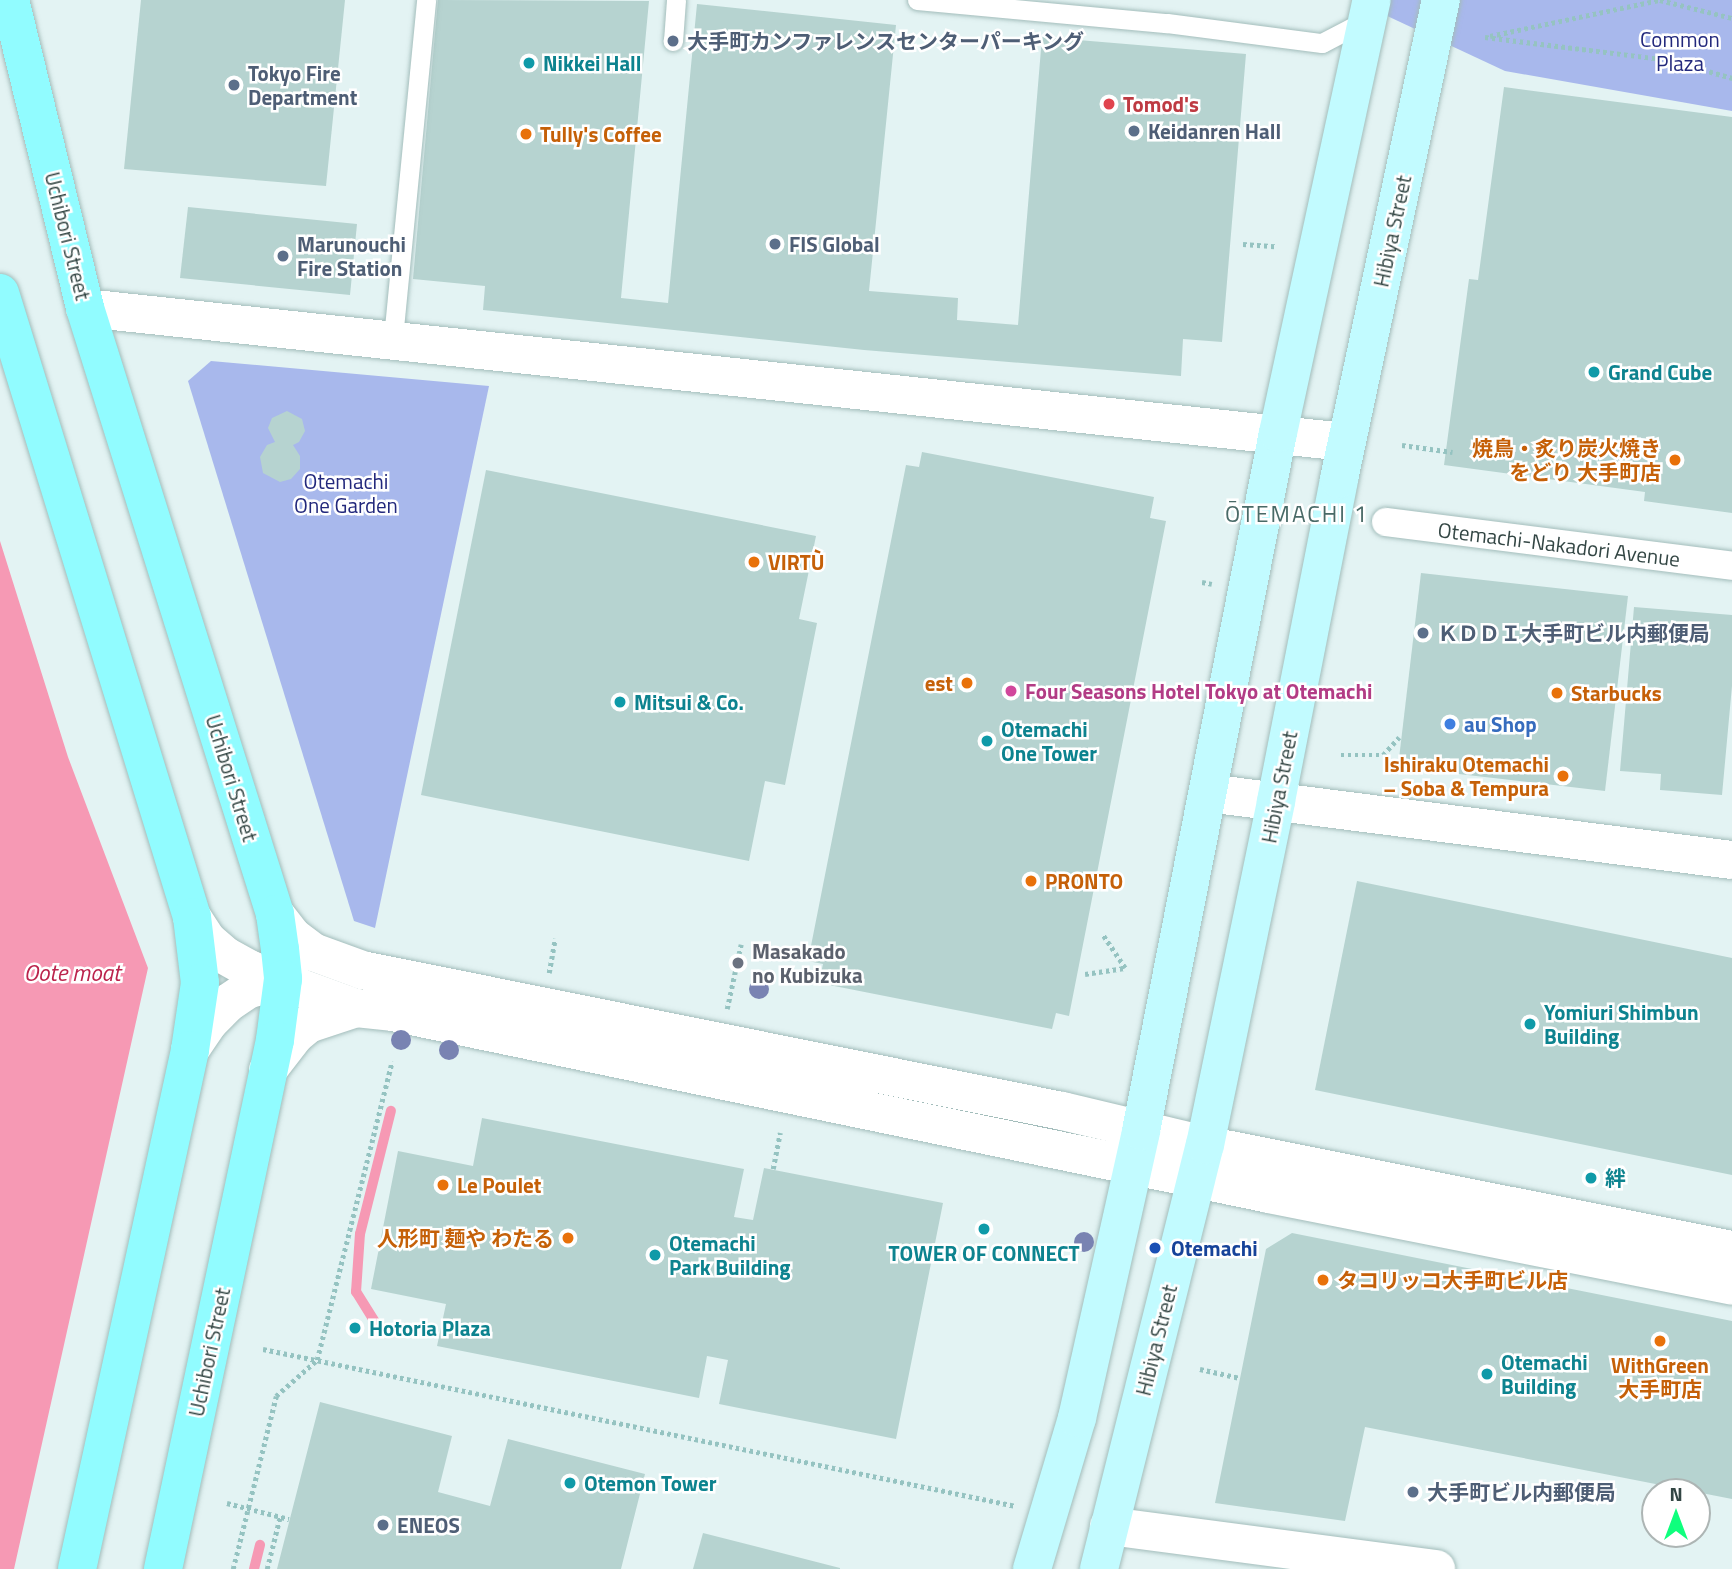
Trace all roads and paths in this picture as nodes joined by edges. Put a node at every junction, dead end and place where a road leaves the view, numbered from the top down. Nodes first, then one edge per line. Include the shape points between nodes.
1 (10, 0) edge
2 (426, 0) edge
3 (677, 0) edge
4 (917, 0) edge
5 (1441, 0) edge
6 (1660, 0) edge
7 (1366, 6) edge
8 (1732, 18) edge
9 (673, 41) dead end
10 (1732, 78) edge
11 (1243, 244) dead end
12 (1275, 246) dead end
13 (0, 293) edge
14 (85, 308) junction
15 (393, 338) junction
16 (1278, 433) junction
17 (1346, 442) junction
18 (1402, 445) dead end
19 (1453, 452) dead end
20 (1385, 522) dead end
21 (1732, 566) edge
22 (1399, 737) dead end
23 (1341, 755) dead end
24 (1208, 793) junction
25 (1276, 802) junction
26 (1732, 860) edge
27 (275, 915) junction
28 (192, 917) junction
29 (1103, 935) dead end
30 (555, 939) dead end
31 (741, 944) dead end
32 (362, 970) junction
33 (1085, 974) dead end
34 (548, 976) dead end
35 (283, 979) junction
36 (356, 1008) junction
37 (726, 1013) dead end
38 (190, 1050) junction
39 (392, 1061) dead end
40 (268, 1070) junction
41 (780, 1133) dead end
42 (1136, 1148) junction
43 (1201, 1162) junction
44 (773, 1169) dead end
45 (1732, 1250) edge
46 (1732, 1286) edge
47 (263, 1349) dead end
48 (317, 1360) junction
49 (1200, 1369) dead end
50 (1240, 1378) dead end
51 (227, 1503) dead end
52 (1016, 1506) dead end
53 (248, 1509) junction
54 (280, 1517) junction
55 (289, 1519) dead end
56 (1110, 1526) junction
57 (77, 1569) edge
58 (163, 1569) edge
59 (233, 1569) edge
60 (267, 1569) edge
61 (1032, 1569) edge
62 (1099, 1569) edge
63 (1436, 1569) edge

1 - 14 main road, Uchibori Street
2 - 15 lane
3 - 9 lane
4 - 7 lane via 1167,23 1322,43
5 - 17 main road, Hibiya Street
6 - 8 path
6 - 10 path via 1485,37 1669,60
7 - 16 main road
11 - 12 path
13 - 28 main road
14 - 15 street
14 - 27 main road, Uchibori Street
15 - 16 street
16 - 17 street
16 - 24 main road
17 - 25 main road, Hibiya Street
18 - 19 path
20 - 21 street, Otemachi-Nakadori Avenue
22 - 23 path via 1383,755
24 - 25 street
24 - 42 main road
25 - 26 street
25 - 43 main road, Hibiya Street
27 - 32 street via 313,952
27 - 35 main road, Uchibori Street
28 - 35 street via 224,955 249,969
28 - 38 main road via 200,983
29 - 33 path via 1125,968
30 - 34 path
31 - 37 path
32 - 35 street
32 - 42 street via 1062,1111
35 - 36 street
35 - 38 street via 249,989 228,1003
35 - 40 main road, Uchibori Street
36 - 40 street via 308,1024
36 - 42 street
38 - 57 main road
39 - 48 path
40 - 58 main road, Uchibori Street
41 - 44 path
42 - 43 street
42 - 61 main road via 1077,1418
43 - 45 street
43 - 46 street
43 - 56 main road, Hibiya Street
47 - 48 path
48 - 52 path
48 - 53 path via 276,1396
49 - 50 path
51 - 53 path
53 - 54 path
53 - 59 path
54 - 55 path
54 - 60 path
56 - 62 main road, Hibiya Street
56 - 63 street

